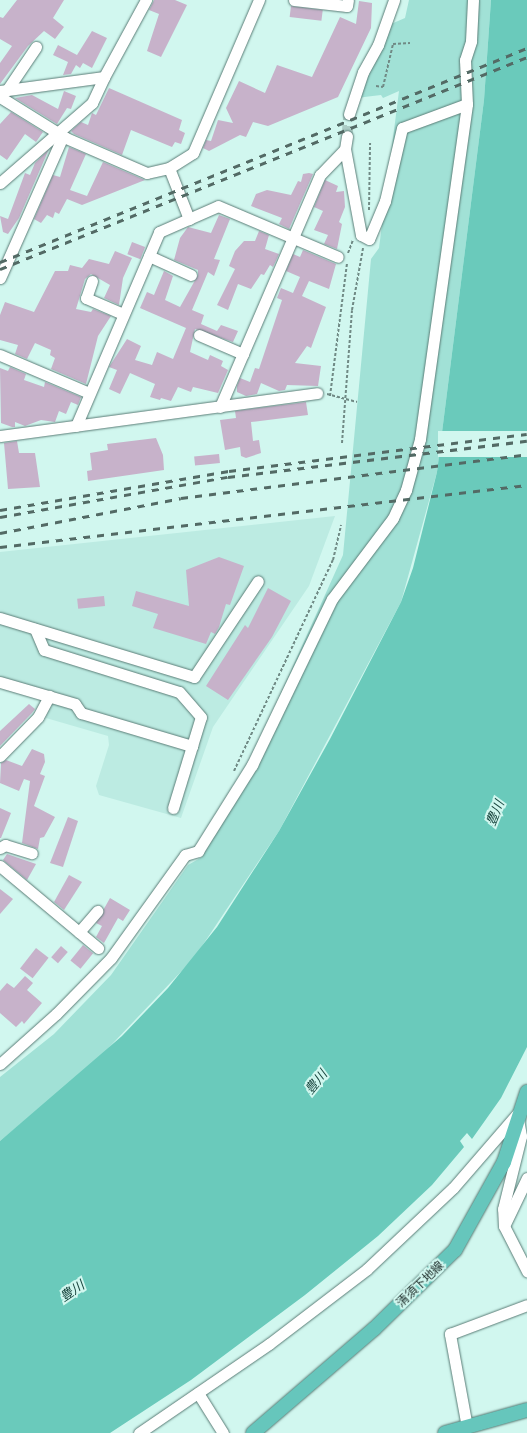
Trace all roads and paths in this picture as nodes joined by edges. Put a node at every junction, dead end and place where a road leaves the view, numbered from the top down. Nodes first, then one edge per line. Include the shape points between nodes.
1 (259, 0) edge
2 (294, 0) edge
3 (394, 0) edge
4 (473, 0) edge
5 (141, 2) edge
6 (343, 2) edge
7 (410, 44) dead end
8 (36, 47) dead end
9 (104, 77) junction
10 (376, 86) dead end
11 (2, 93) edge
12 (467, 104) junction
13 (349, 114) tunnel mouth
14 (61, 134) junction
15 (347, 136) tunnel mouth
16 (370, 143) dead end
17 (345, 149) junction
18 (169, 168) junction
19 (0, 183) edge
20 (368, 212) dead end
21 (189, 219) junction
22 (360, 227) junction
23 (293, 237) junction
24 (365, 240) junction
25 (149, 256) junction
26 (338, 257) dead end
27 (192, 275) dead end
28 (0, 278) edge
29 (92, 281) dead end
30 (123, 314) junction
31 (199, 335) dead end
32 (243, 354) junction
33 (0, 355) edge
34 (89, 393) junction
35 (322, 393) joint
36 (330, 396) junction
37 (346, 402) junction
38 (357, 402) dead end
39 (220, 407) junction
40 (76, 426) junction
41 (0, 436) edge
42 (342, 443) dead end
43 (341, 525) dead end
44 (258, 581) dead end
45 (0, 618) edge
46 (35, 628) junction
47 (0, 682) edge
48 (49, 696) junction
49 (192, 746) junction
50 (0, 756) edge
51 (231, 777) dead end
52 (173, 808) dead end
53 (0, 848) edge
54 (32, 853) dead end
55 (0, 866) edge
56 (97, 911) dead end
57 (79, 932) junction
58 (98, 948) dead end
59 (0, 1064) edge
60 (527, 1092) edge
61 (517, 1114) junction
62 (527, 1178) edge
63 (504, 1226) junction
64 (527, 1271) edge
65 (527, 1305) edge
66 (198, 1394) junction
67 (527, 1410) edge
68 (467, 1427) junction
69 (139, 1433) edge
70 (223, 1433) edge
71 (253, 1433) edge
72 (445, 1433) edge

1 - 18 street via 193,153
2 - 6 street
3 - 13 street via 378,45 363,72
4 - 12 street via 471,41 465,60
5 - 9 street
7 - 10 path via 393,44 383,86
8 - 11 street
9 - 11 street
9 - 14 street via 92,103
11 - 14 street
12 - 24 street via 402,128 386,201 373,237
12 - 59 street via 420,439 398,509 332,599 252,765 198,851 185,855 111,958
14 - 18 street via 147,173
14 - 19 street
14 - 28 street
15 - 17 street
16 - 20 path
17 - 22 street
17 - 23 street via 324,168
18 - 21 street
21 - 23 street via 218,206
21 - 25 street via 159,232
22 - 24 street
22 - 36 path via 348,252
23 - 26 street
23 - 32 street
24 - 37 path via 352,310
25 - 27 street
25 - 30 street
29 - 30 street via 86,298
30 - 34 street
31 - 32 street
32 - 39 street
33 - 34 street
34 - 40 street
35 - 36 path
35 - 39 street
36 - 37 path
37 - 38 path
37 - 42 path
39 - 40 street
40 - 41 street
43 - 51 path via 333,560
44 - 46 street via 194,676
45 - 46 street
46 - 49 street via 44,650 179,692 201,717
47 - 48 street
48 - 49 street via 75,704 81,713
48 - 50 street via 38,717
49 - 52 street
53 - 54 street via 5,845
55 - 57 street
56 - 57 street
57 - 58 street
60 - 61 main road, 清須下地線
61 - 63 street via 521,1136 503,1209
61 - 66 street via 454,1188 367,1269
61 - 71 main road, 清須下地線 via 504,1162 455,1250 374,1329
62 - 63 street
63 - 64 street
65 - 68 street via 450,1334
66 - 69 street
66 - 70 street
67 - 68 main road
68 - 72 main road

